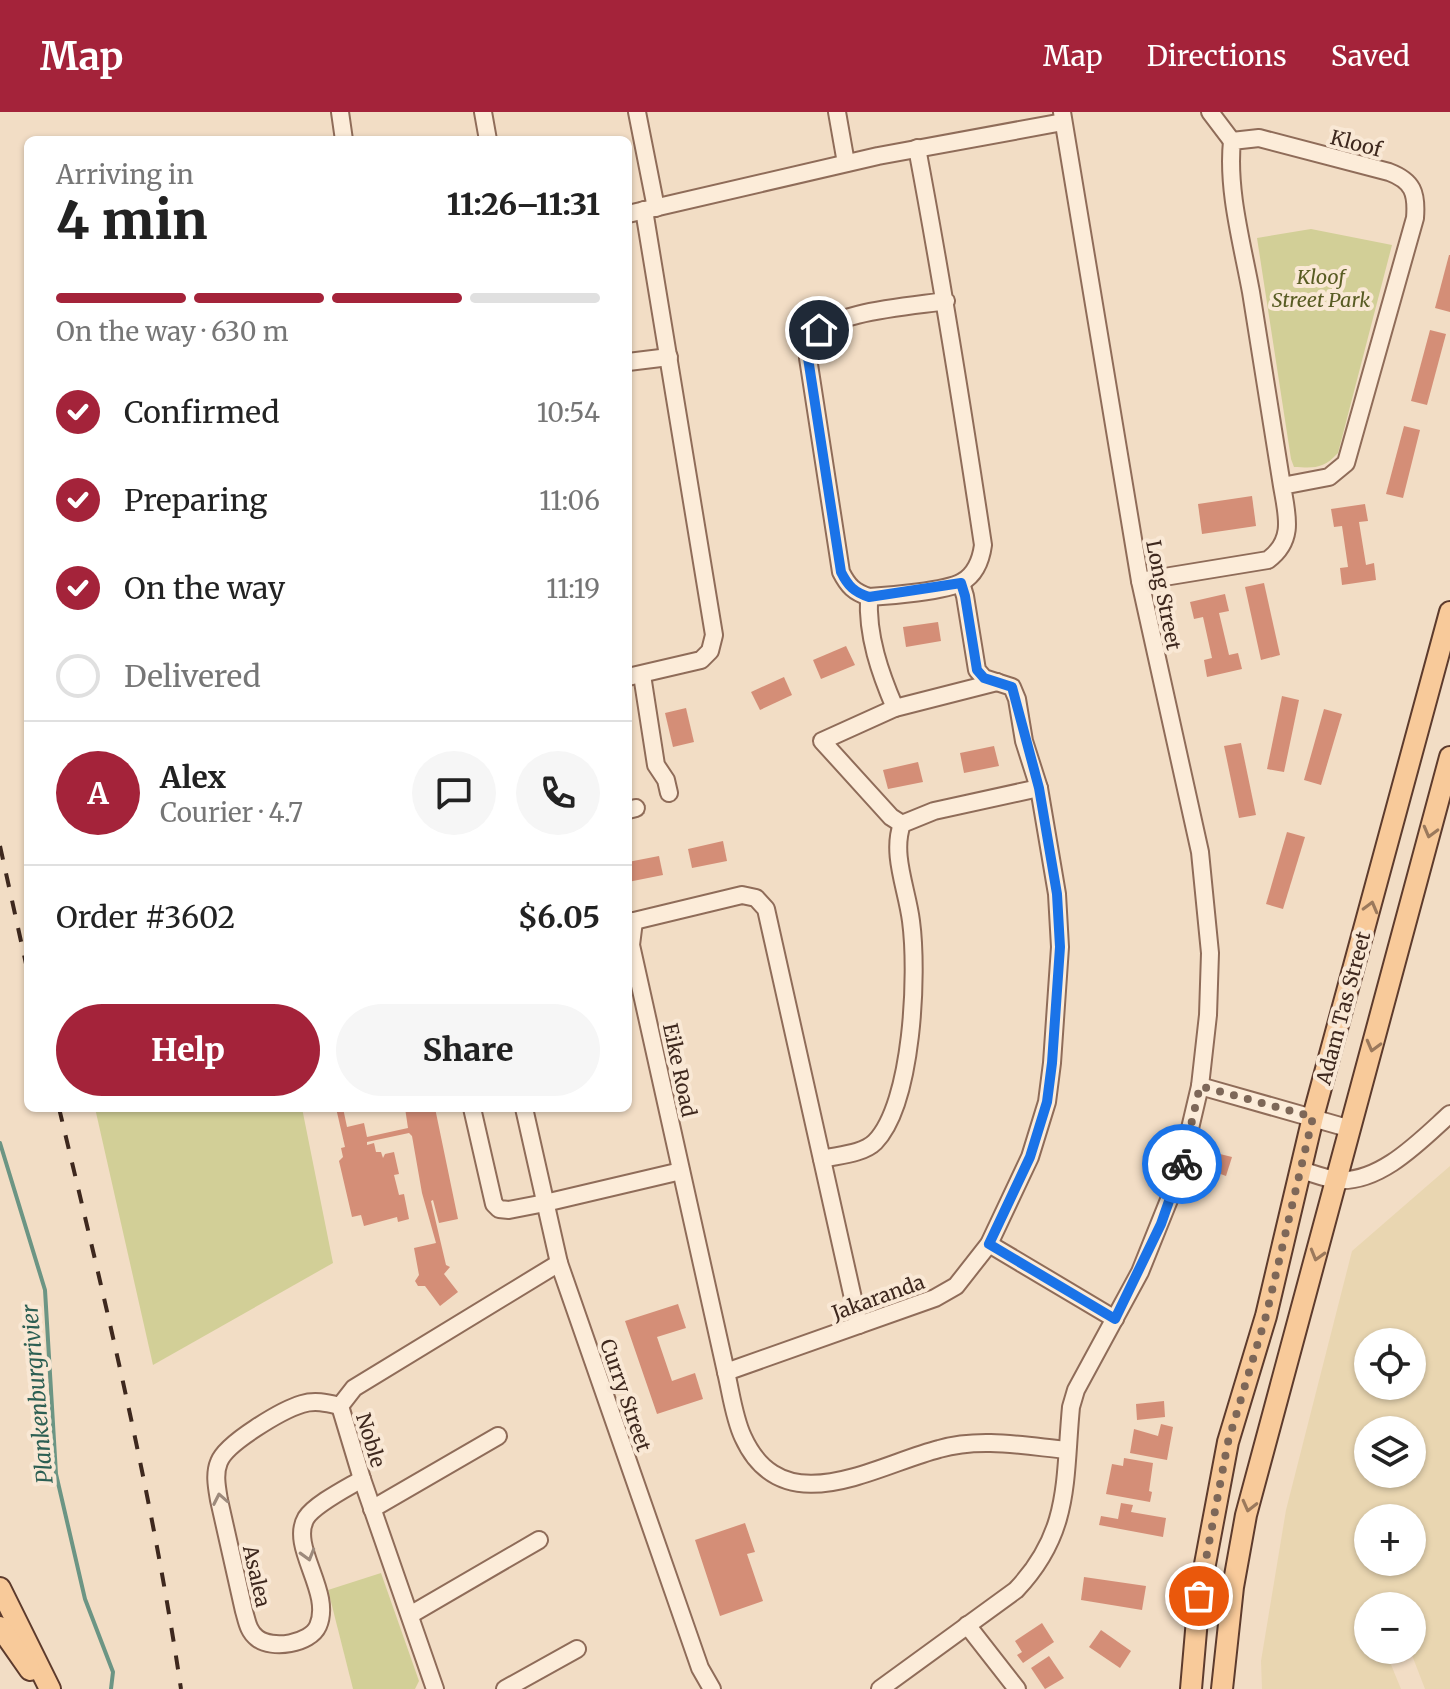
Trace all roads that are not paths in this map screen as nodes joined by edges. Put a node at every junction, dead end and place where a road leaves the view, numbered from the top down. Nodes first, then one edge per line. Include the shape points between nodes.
1 (340, 112) edge
2 (483, 112) edge
3 (637, 112) edge
4 (837, 112) edge
5 (1210, 112) edge
6 (1062, 117) edge
7 (343, 136) edge
8 (487, 136) edge
9 (1232, 141) junction
10 (917, 148) junction
11 (846, 163) junction
12 (643, 210) edge
13 (946, 301) junction
14 (669, 357) junction
15 (632, 362) edge
16 (1282, 486) junction
17 (1140, 581) junction
18 (961, 583) junction
19 (869, 597) junction
20 (1450, 612) edge
21 (635, 676) edge
22 (997, 682) junction
23 (895, 708) junction
24 (1450, 757) edge
25 (1039, 788) junction
26 (669, 793) dead end
27 (902, 824) junction
28 (632, 917) edge
29 (632, 956) edge
30 (635, 991) edge
31 (1200, 1086) junction
32 (473, 1112) edge
33 (525, 1112) edge
34 (1450, 1114) edge
35 (1313, 1117) junction
36 (1351, 1129) junction
37 (822, 1159) junction
38 (1301, 1170) junction
39 (681, 1171) junction
40 (1338, 1180) junction
41 (545, 1203) junction
42 (989, 1244) junction
43 (559, 1263) junction
44 (1115, 1319) junction
45 (859, 1325) junction
46 (726, 1372) junction
47 (340, 1406) junction
48 (498, 1436) dead end
49 (1067, 1450) junction
50 (362, 1479) junction
51 (372, 1509) junction
52 (539, 1540) dead end
53 (0, 1588) edge
54 (410, 1615) junction
55 (967, 1625) junction
56 (0, 1627) edge
57 (577, 1649) dead end
58 (435, 1689) edge
59 (505, 1689) edge
60 (712, 1689) edge
61 (880, 1689) edge
62 (1017, 1689) edge
63 (1191, 1689) edge
64 (1222, 1689) edge

1 - 7 street
2 - 8 street
3 - 12 street
4 - 11 street
5 - 9 street
6 - 10 street
6 - 17 street, Long Street
9 - 16 street via 1230,163
9 - 16 street, Kloof via 1259,138 1389,172 1407,181 1416,200 1346,463 1329,477
10 - 11 street
10 - 13 street
11 - 12 street
12 - 14 street
13 - 18 street via 983,545 975,570
13 - 19 street via 842,318 819,330 811,341 808,358 841,572 855,593
14 - 15 street
14 - 21 street via 714,635 701,660
16 - 17 street via 1286,541 1268,560
17 - 31 street, Long Street via 1207,902 1208,1015
18 - 19 street
18 - 22 street, Jakaranda via 977,670
19 - 23 street via 879,670
35 -> 20 main road, Adam Tas Street
21 - 26 street via 656,765
22 - 23 street
22 - 25 street, Jakaranda via 1012,687 1017,699
23 - 27 street via 822,741
24 -> 36 main road, Adam Tas Street
25 - 27 street via 934,811
25 - 42 street, Jakaranda via 1060,947 1052,1063 1047,1102 1030,1157
27 - 37 street via 896,840 913,930 904,1079 874,1144
28 - 37 street, Eike Road via 733,896 762,902
29 - 30 street, Eike Road
30 - 39 street, Eike Road
31 - 35 street
31 - 44 street, Long Street via 1161,1224
32 - 41 street via 495,1207 509,1210
33 - 41 street, Curry Street
34 - 40 street via 1377,1170
35 - 36 street
35 - 38 main road, Adam Tas Street
36 - 40 main road, Adam Tas Street
37 - 45 street, Eike Road
38 - 40 street
38 - 63 main road, Adam Tas Street via 1214,1507
39 - 41 street
39 - 46 street, Eike Road
40 -> 64 main road, Adam Tas Street via 1246,1515
41 - 43 street, Curry Street
42 - 44 street
42 - 45 street, Jakaranda via 949,1291
43 - 47 street, Noble via 354,1388
43 - 60 street, Curry Street via 700,1668
44 - 49 street, Long Street via 1076,1390
45 - 46 street, Jakaranda
46 - 49 street, Eike Road via 742,1437 758,1461 801,1484 825,1486 961,1444
47 - 50 street, Noble
50 -> 47 street, Asalea via 314,1510 303,1528 320,1596 318,1628 301,1640 261,1641 249,1628 244,1611 216,1483 219,1463 232,1445 291,1409 315,1402
48 - 51 street
49 - 55 street, Long Street via 1059,1523 1049,1547 1016,1590
50 - 51 street, Noble
51 - 54 street, Noble
52 - 54 street
53 - 56 main road via 50,1689
54 - 58 street, Noble
55 - 61 street, Long Street
55 - 62 street
57 - 59 street

